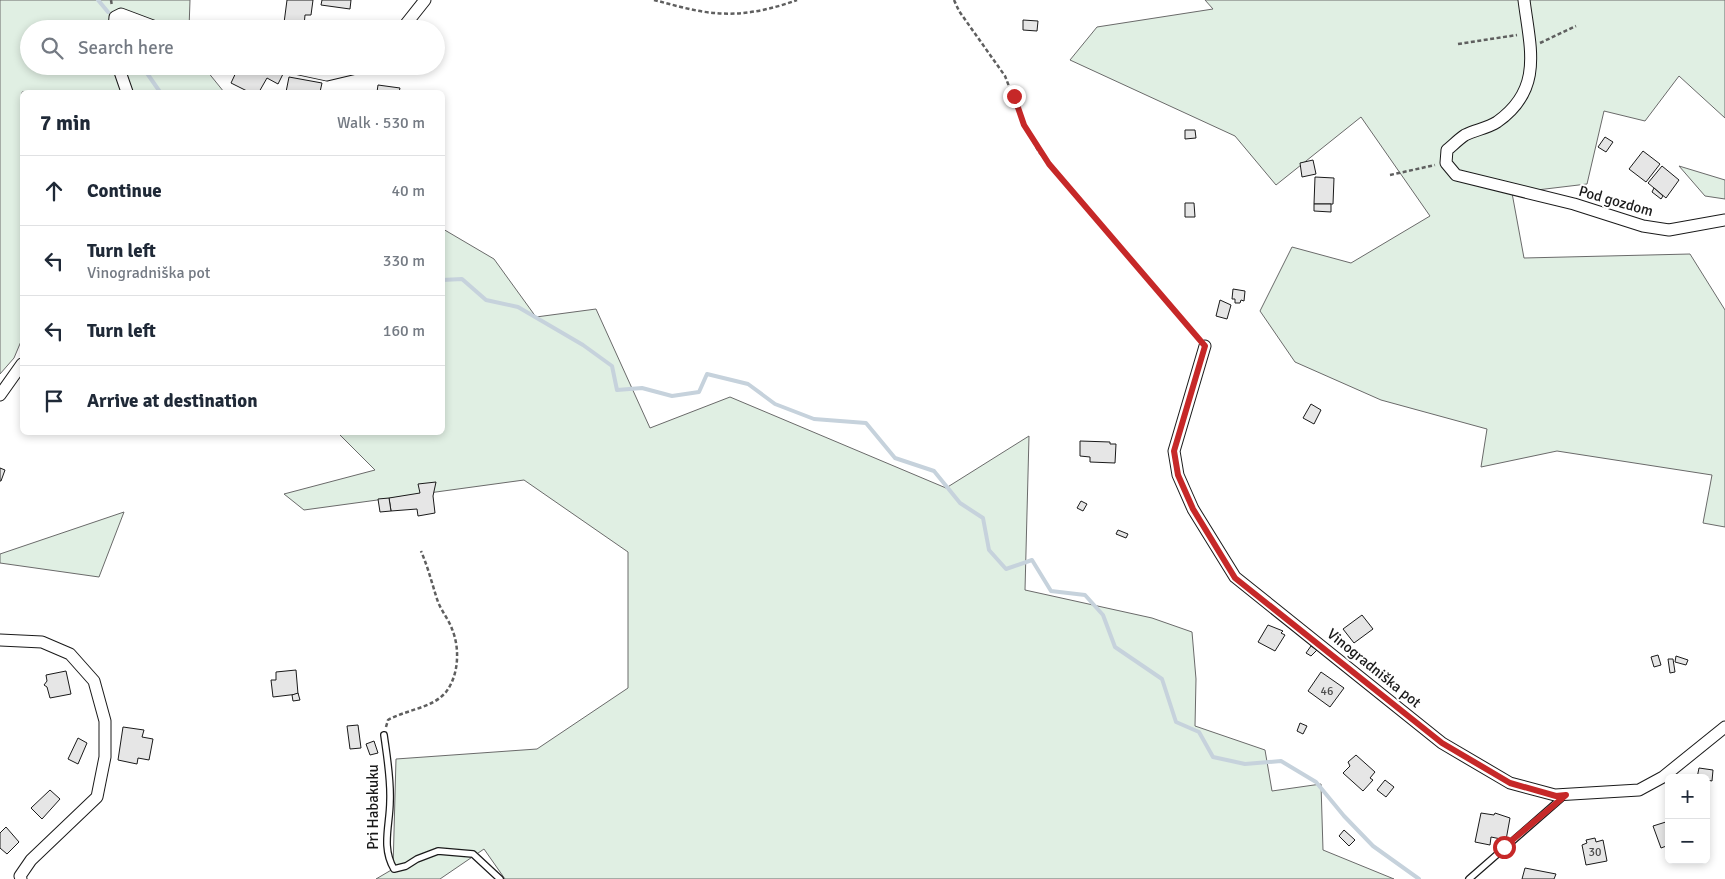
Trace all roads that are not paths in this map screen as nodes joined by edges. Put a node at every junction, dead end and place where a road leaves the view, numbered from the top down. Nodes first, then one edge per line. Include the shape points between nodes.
1 (425, 0) edge
2 (1524, 0) edge
3 (115, 20) edge
4 (137, 20) edge
5 (409, 20) edge
6 (121, 75) edge
7 (126, 90) edge
8 (1725, 220) edge
9 (1205, 346) road end
10 (20, 367) edge
11 (0, 395) edge
12 (0, 640) edge
13 (1725, 727) edge
14 (384, 735) road end
15 (1566, 795) junction
16 (21, 879) edge
17 (500, 879) edge
18 (1469, 879) edge

1 - 5 street
2 - 8 street, Pod gozdom via 1532,47 1532,70 1520,102 1496,122 1464,136 1447,150 1446,163 1456,175 1574,204 1643,226 1669,230
3 - 4 street via 121,14
6 - 7 street
9 - 15 street, Vinogradniška pot via 1174,451 1178,475 1193,509 1235,578 1442,743 1510,783 1556,796
10 - 11 street
12 - 16 street via 42,642 70,654 94,680 106,721 105,757 97,797 31,860
13 - 15 street, Vinogradniška pot via 1663,777 1639,790
14 - 17 lane, Pri Habakuku via 390,802 386,828 388,859 394,869 438,851 473,854
15 - 18 lane

